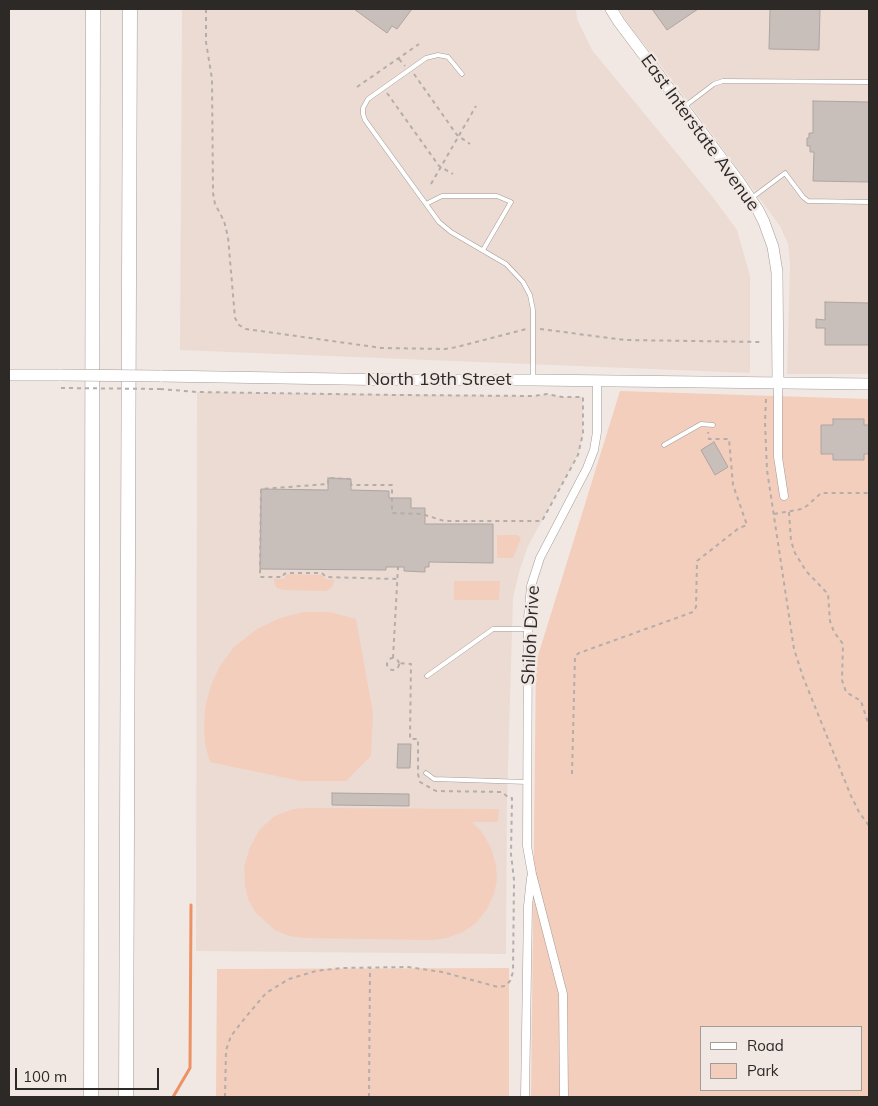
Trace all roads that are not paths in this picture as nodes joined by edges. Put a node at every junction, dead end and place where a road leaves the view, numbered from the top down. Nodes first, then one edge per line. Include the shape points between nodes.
1 (93, 9) edge
2 (130, 9) edge
3 (611, 9) edge
4 (462, 74) dead end
5 (869, 82) edge
6 (683, 108) junction
7 (751, 198) junction
8 (869, 202) edge
9 (426, 204) junction
10 (483, 250) junction
11 (9, 375) edge
12 (533, 380) junction
13 (597, 380) junction
14 (778, 383) junction
15 (869, 384) edge
16 (713, 425) dead end
17 (664, 445) dead end
18 (784, 496) dead end
19 (528, 629) junction
20 (428, 676) dead end
21 (426, 773) dead end
22 (527, 782) junction
23 (532, 874) junction
24 (91, 1097) edge
25 (126, 1097) edge
26 (525, 1097) edge
27 (564, 1097) edge

1 - 24 highway
2 - 25 highway
3 - 6 street, East Interstate Avenue
4 - 9 lane via 452,60 444,56 426,58 364,103 363,114
5 - 6 lane via 723,80
6 - 7 street, East Interstate Avenue
7 - 8 lane via 784,173 808,201
7 - 14 street, East Interstate Avenue via 769,234 776,260
9 - 10 lane via 445,227
9 - 10 lane via 442,196 497,196 511,202
10 - 12 lane via 513,270 527,288 532,302
11 - 12 street, North 19th Street, bridge
12 - 13 street, North 19th Street
13 - 14 street, North 19th Street
13 - 19 street, Shiloh Drive via 594,450 535,572
14 - 15 street, North 19th Street
14 - 18 street via 778,457
16 - 17 lane via 701,424
19 - 20 lane via 494,629
19 - 22 street, Shiloh Drive
21 - 22 lane via 434,779
22 - 23 street, Shiloh Drive via 527,846
23 - 26 street, Shiloh Drive via 528,906
23 - 27 street, Shiloh Drive via 563,994

